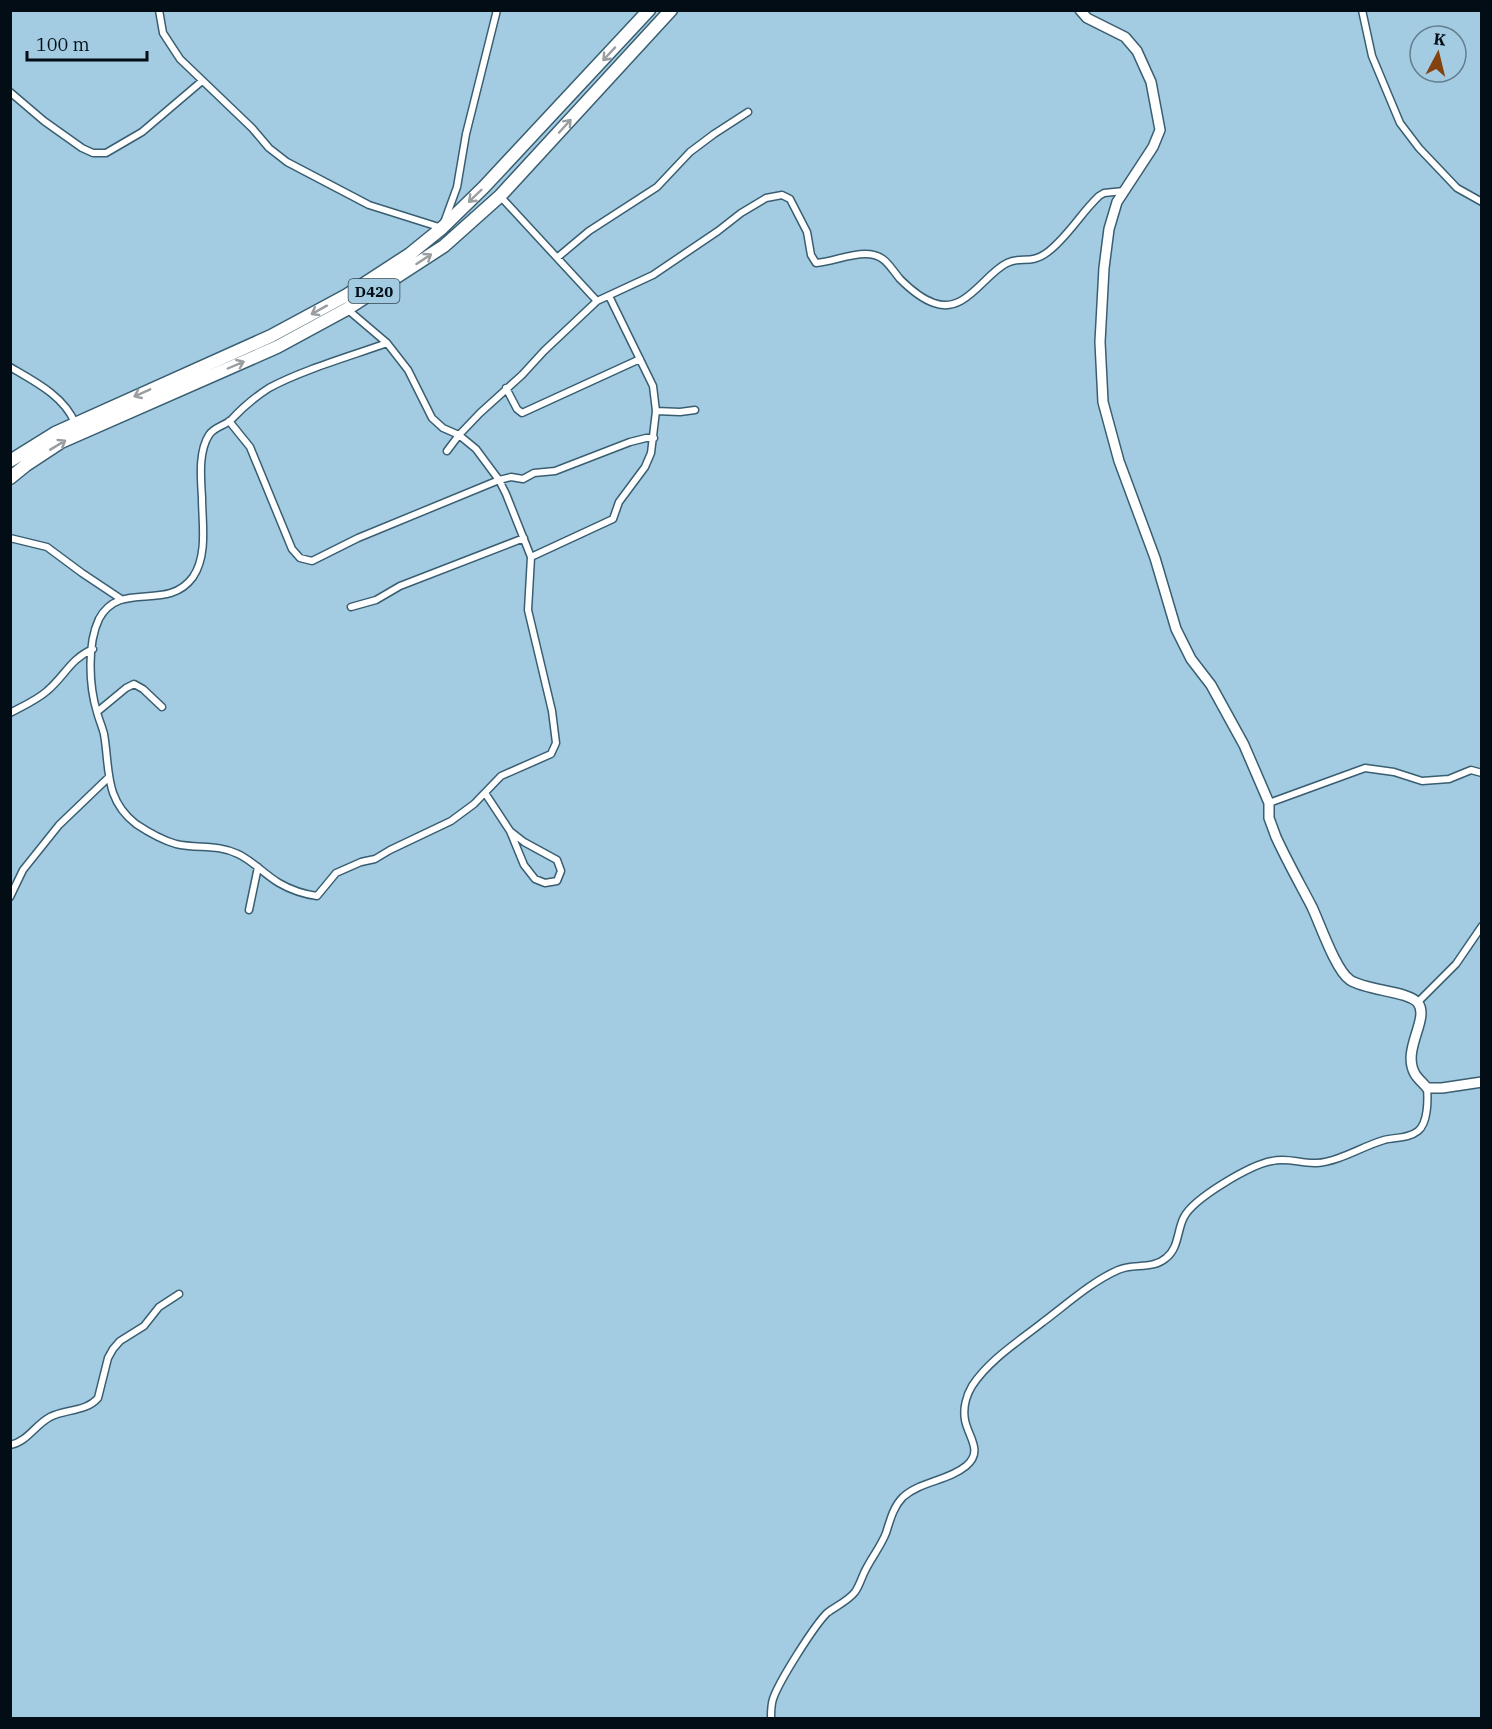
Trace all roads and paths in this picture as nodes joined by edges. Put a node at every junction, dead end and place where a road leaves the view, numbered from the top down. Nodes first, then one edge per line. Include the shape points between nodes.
1 (159, 10) edge
2 (497, 10) edge
3 (648, 10) edge
4 (671, 10) edge
5 (1080, 10) edge
6 (1362, 10) edge
7 (202, 81) junction
8 (10, 92) edge
9 (748, 112) dead end
10 (1124, 191) junction
11 (500, 196) junction
12 (1482, 202) edge
13 (442, 228) junction
14 (558, 257) junction
15 (609, 296) junction
16 (597, 301) junction
17 (347, 309) junction
18 (387, 344) junction
19 (640, 359) junction
20 (10, 367) edge
21 (506, 388) junction
22 (695, 410) dead end
23 (656, 411) junction
24 (229, 421) junction
25 (75, 423) junction
26 (459, 435) junction
27 (654, 438) junction
28 (447, 451) dead end
29 (10, 461) edge
30 (10, 478) edge
31 (499, 480) junction
32 (10, 538) edge
33 (524, 538) junction
34 (531, 557) junction
35 (121, 599) junction
36 (351, 607) dead end
37 (93, 649) junction
38 (162, 707) dead end
39 (97, 712) junction
40 (10, 713) edge
41 (1482, 773) edge
42 (108, 778) junction
43 (485, 793) junction
44 (1269, 803) junction
45 (510, 831) junction
46 (258, 867) junction
47 (10, 897) edge
48 (249, 910) dead end
49 (1482, 926) edge
50 (1418, 1002) junction
51 (1482, 1082) edge
52 (1427, 1088) junction
53 (179, 1294) dead end
54 (10, 1445) edge
55 (771, 1719) edge

1 - 7 street via 163,33 171,48
2 - 13 street via 457,187
3 -> 13 highway, D420
11 -> 4 highway, D420
5 - 10 street via 1087,18 1125,38 1137,51 1150,82 1160,130
6 - 12 street via 1372,56 1400,123 1457,188
7 - 8 street via 142,132 106,153 82,148
7 - 13 street via 269,148 293,166 369,205
9 - 14 street via 690,152 657,187 589,231
10 - 15 street via 1099,196 1061,240 1036,260 1005,263 974,292 947,304 936,304 920,295 899,278 885,259 875,255 816,263 804,225 790,199 782,195 766,198 653,275
10 - 44 street via 1109,229 1104,268 1100,342 1103,402 1176,629 1240,737
11 - 14 street
17 -> 11 highway, D420 via 444,246
13 -> 25 highway, D420 via 347,295 271,336
14 - 16 street
15 - 16 street
15 - 19 street
16 - 21 street
17 - 18 street
30 -> 17 highway, D420 via 61,442 277,347
18 - 24 street via 269,388
18 - 26 street via 408,370 432,418 442,428
19 - 21 street via 522,412 517,410
19 - 23 street via 653,386
20 - 25 street via 57,397
21 - 26 street
22 - 23 street
23 - 27 street
24 - 31 street via 250,447 292,549 305,560 312,561
24 - 35 street via 209,435 203,453 203,540 193,576 181,590 155,597
25 - 29 highway, D420
26 - 28 street
26 - 31 street via 476,449
27 - 31 street via 630,442 555,471
27 - 34 street via 645,467 619,502 613,519
31 - 33 street
32 - 35 street via 47,547
33 - 34 street
33 - 36 street
34 - 43 street via 529,617 552,711 555,747 550,754 501,776
35 - 37 street via 100,618
37 - 39 street via 90,670
37 - 40 street via 72,662 46,692
38 - 39 street via 134,684
39 - 42 street via 104,735
41 - 44 street via 1471,770 1449,779 1422,781 1365,768
42 - 46 street via 123,812 137,824 177,844 225,848
42 - 47 street via 59,825 23,870
43 - 45 street
43 - 46 street via 451,821 375,859 336,873 317,896 300,893
44 - 50 street via 1269,818 1276,837 1347,978 1370,989 1405,995
45 - 45 street via 524,865 535,879 545,883 557,881 561,871 557,860
46 - 48 street
49 - 50 street via 1456,964
50 - 52 street via 1422,1017 1411,1061 1415,1074
51 - 52 street
52 - 55 street via 1425,1115 1417,1132 1324,1162 1272,1161 1227,1181 1185,1214 1167,1258 1156,1264 1124,1267 1108,1275 993,1363 970,1388 966,1400 965,1420 975,1448 972,1460 899,1501 854,1593 816,1627 776,1691
53 - 54 street via 113,1349 94,1403 57,1414 35,1427 24,1440

